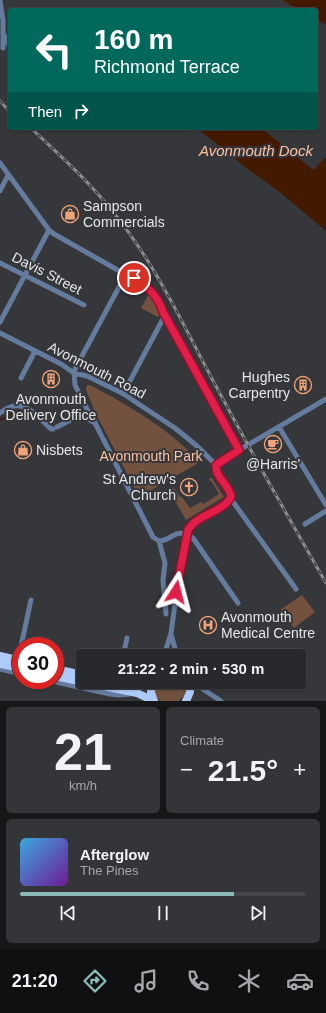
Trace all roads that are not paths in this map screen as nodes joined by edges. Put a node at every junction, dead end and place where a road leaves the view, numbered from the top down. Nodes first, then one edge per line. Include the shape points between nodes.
1 (0, 1) edge
2 (4, 35) junction
3 (8, 43) edge
4 (4, 48) dead end
5 (0, 163) edge
6 (8, 175) junction
7 (0, 191) edge
8 (48, 230) junction
9 (0, 263) edge
10 (126, 274) junction
11 (24, 275) junction
12 (84, 305) dead end
13 (165, 315) junction
14 (0, 322) edge
15 (0, 333) edge
16 (35, 351) junction
17 (74, 374) junction
18 (21, 378) dead end
19 (123, 394) junction
20 (326, 399) edge
21 (88, 412) junction
22 (0, 413) edge
23 (279, 427) junction
24 (239, 450) junction
25 (216, 465) junction
26 (231, 499) junction
27 (326, 505) edge
28 (326, 511) edge
29 (305, 524) dead end
30 (187, 534) junction
31 (159, 541) junction
32 (296, 588) dead end
33 (30, 600) dead end
34 (238, 603) dead end
35 (166, 614) dead end
36 (171, 633) junction
37 (24, 637) edge
38 (127, 638) dead end
39 (125, 649) edge
40 (166, 649) edge
41 (175, 649) edge
42 (0, 656) edge
43 (12, 660) edge
44 (12, 663) edge
45 (0, 664) edge
46 (0, 669) edge
47 (64, 671) edge
48 (12, 672) edge
49 (76, 674) edge
50 (64, 678) edge
51 (76, 680) edge
52 (64, 684) edge
53 (117, 689) edge
54 (151, 689) edge
55 (190, 689) edge
56 (203, 689) edge
57 (137, 693) junction
58 (154, 701) edge
59 (186, 701) edge
60 (221, 701) edge

1 - 2 street
2 - 3 street
2 - 4 street
5 - 6 street
6 - 7 street
6 - 8 street
8 - 10 street
8 - 11 street
9 - 11 street, Davis Street
10 - 13 street via 150,290
10 - 17 street
11 - 12 street, Davis Street
11 - 14 street
13 - 19 street
13 - 24 street
15 - 16 street, Avonmouth Road
16 - 17 street, Avonmouth Road via 61,364
16 - 18 street
17 - 19 street, Avonmouth Road via 86,376
17 - 21 street via 75,385
19 - 25 street, Avonmouth Road via 175,428
20 - 23 street
21 - 22 street via 51,429 23,406 12,406
21 - 31 street via 94,414 95,423 153,537
23 - 24 street
23 - 27 street
24 - 25 street
25 - 26 street, Avonmouth Road via 217,472 231,492
26 - 30 street via 194,523 189,527
26 - 32 street, Avonmouth Road
28 - 29 street
30 - 31 street via 176,534
30 - 34 street via 193,538
30 - 36 street
31 - 35 street via 165,563 163,580
33 - 37 street
36 - 40 street
36 - 41 street
38 - 39 street
42 - 43 highway
44 - 45 highway
46 - 48 street
47 - 49 highway
50 - 51 highway
52 - 57 street via 115,695
53 - 57 highway
54 - 58 highway
55 - 59 highway
56 - 60 street
57 - 58 highway

